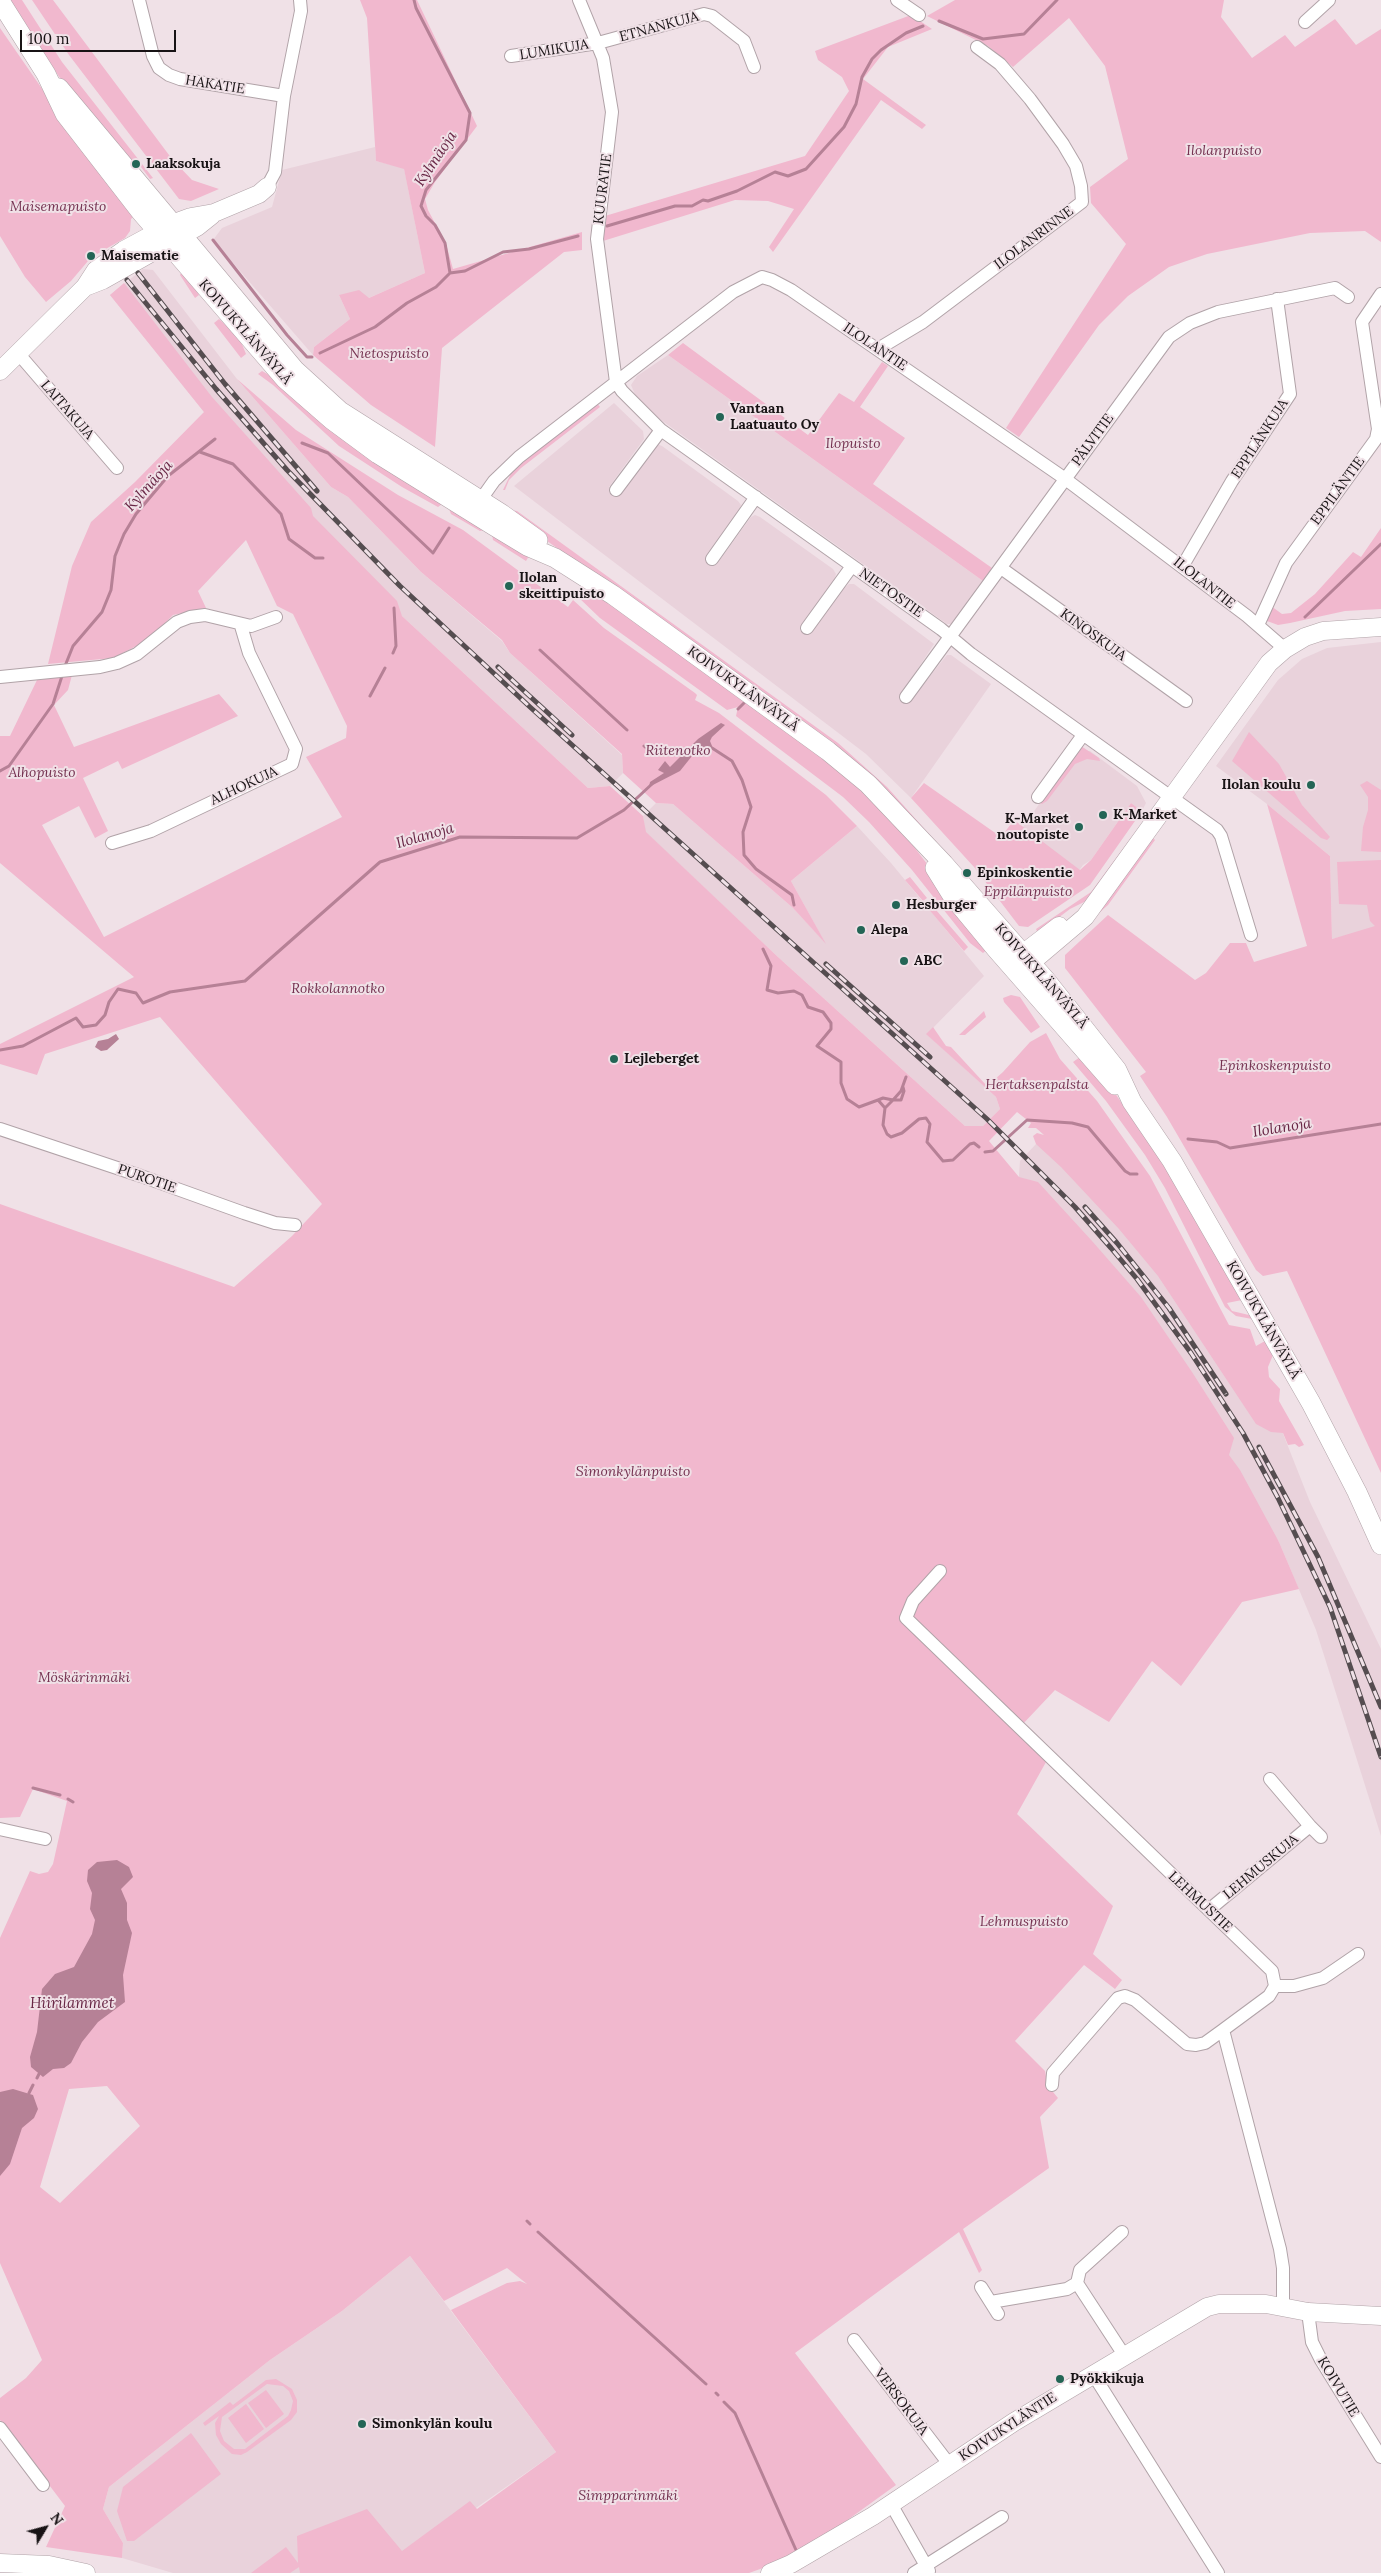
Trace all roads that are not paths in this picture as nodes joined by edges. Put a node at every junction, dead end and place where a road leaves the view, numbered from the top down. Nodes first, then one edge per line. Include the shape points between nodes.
1 (139, 0) edge
2 (300, 0) edge
3 (579, 0) edge
4 (897, 0) edge
5 (1329, 0) edge
6 (0, 1) edge
7 (919, 15) dead end
8 (1305, 22) dead end
9 (598, 43) junction
10 (977, 47) dead end
11 (511, 56) dead end
12 (754, 67) dead end
13 (284, 96) junction
14 (267, 187) joint
15 (170, 234) junction
16 (1381, 294) edge
17 (1348, 297) dead end
18 (1277, 299) junction
19 (878, 349) junction
20 (17, 352) junction
21 (1, 368) edge
22 (616, 382) junction
23 (661, 430) junction
24 (118, 468) dead end
25 (1064, 478) junction
26 (616, 490) dead end
27 (756, 497) junction
28 (476, 507) junction
29 (712, 558) dead end
30 (852, 566) junction
31 (1182, 567) junction
32 (1001, 568) junction
33 (276, 618) dead end
34 (241, 626) junction
35 (1258, 626) junction
36 (1381, 627) edge
37 (807, 628) dead end
38 (950, 637) junction
39 (1285, 649) junction
40 (0, 677) edge
41 (906, 697) dead end
42 (1186, 702) dead end
43 (1083, 735) junction
44 (1038, 797) dead end
45 (1172, 797) junction
46 (112, 843) dead end
47 (1251, 935) dead end
48 (1020, 964) junction
49 (0, 1129) edge
50 (295, 1225) dead end
51 (1381, 1545) edge
52 (940, 1571) dead end
53 (1270, 1779) dead end
54 (1310, 1826) junction
55 (0, 1829) edge
56 (1321, 1837) dead end
57 (45, 1839) dead end
58 (1210, 1909) junction
59 (1358, 1954) dead end
60 (1275, 1986) junction
61 (1224, 2030) junction
62 (1052, 2085) dead end
63 (1122, 2232) dead end
64 (1077, 2283) junction
65 (981, 2287) dead end
66 (990, 2302) junction
67 (1284, 2306) junction
68 (1308, 2312) junction
69 (998, 2314) dead end
70 (1381, 2316) edge
71 (854, 2340) dead end
72 (1124, 2355) junction
73 (1093, 2374) junction
74 (0, 2428) edge
75 (1381, 2457) edge
76 (949, 2464) junction
77 (43, 2485) dead end
78 (891, 2504) junction
79 (1002, 2517) dead end
80 (0, 2563) edge
81 (928, 2569) edge
82 (86, 2573) edge
83 (770, 2573) edge
84 (914, 2573) edge
85 (1218, 2573) edge

1 - 13 street, HAKATIE via 158,68 180,79
2 - 13 street via 301,10
3 - 9 street, KUURATIE
4 - 7 street
5 - 8 street
6 - 15 main road, KOIVUKYLÄNVÄYLÄ via 46,74 65,114
9 - 11 street, LUMIKUJA
9 - 12 street, ETNANKUJA via 704,14 712,16 744,41
9 - 22 street, KUURATIE via 610,88 612,112 597,239
10 - 19 street, ILOLANRINNE via 1000,64 1063,144 1076,166 1082,202 922,322
13 - 14 street via 274,172
14 - 15 main road via 259,194 214,213 191,217
15 - 20 main road via 103,280 86,287
15 - 28 main road, KOIVUKYLÄNVÄYLÄ via 235,324 285,379 378,454
16 - 35 street, EPPILÄNTIE via 1362,322 1378,429 1376,439 1286,564
17 - 18 street, PÄLVITIE via 1335,288
18 - 25 street, PÄLVITIE via 1218,312 1190,323 1169,337
18 - 31 street, EPPILÄNKUJA via 1290,394 1232,481
19 - 22 street, ILOLANTIE via 791,290 762,277 733,292
19 - 25 street, ILOLANTIE
20 - 21 main road
20 - 24 street, LAITAKUJA
22 - 23 street, NIETOSTIE via 632,404
22 - 28 street, ILOLANTIE via 504,470
23 - 26 street
23 - 27 street, NIETOSTIE
25 - 31 street, ILOLANTIE
25 - 32 street, PÄLVITIE
27 - 29 street
27 - 30 street, NIETOSTIE
28 - 48 main road, KOIVUKYLÄNVÄYLÄ via 527,546 555,558 613,595 828,751 868,784 917,838 953,897
30 - 37 street
30 - 38 street, NIETOSTIE
31 - 35 street, ILOLANTIE
32 - 38 street, PÄLVITIE
32 - 42 street, KINOSKUJA
33 - 34 street
34 - 40 street via 205,615 190,617 177,622 137,654 117,663
34 - 46 street, ALHOKUJA via 250,653 296,749 292,764 151,831
35 - 39 street, ILOLANTIE
36 - 39 main road via 1323,631
38 - 41 street, PÄLVITIE
38 - 43 street, NIETOSTIE
39 - 45 main road via 1270,663
43 - 44 street
43 - 45 street, NIETOSTIE
45 - 47 street, NIETOSTIE via 1221,836
45 - 48 main road via 1092,906 1079,910
48 - 51 main road, KOIVUKYLÄNVÄYLÄ via 1109,1080 1132,1102 1176,1168 1311,1403
49 - 50 street, PUROTIE via 244,1213 275,1223
52 - 58 street, LEHMUSTIE via 913,1601 906,1618 1114,1821
53 - 54 street, LEHMUSKUJA
54 - 56 street
54 - 58 street, LEHMUSKUJA
55 - 57 street
58 - 60 street, LEHMUSTIE via 1269,1966
59 - 60 street via 1323,1978 1294,1986
60 - 61 street via 1268,1996
61 - 62 street via 1204,2043 1187,2044 1135,2000 1125,1996 1118,1998 1053,2073
61 - 67 street via 1280,2249
63 - 64 street via 1080,2270
64 - 66 street via 1067,2289
64 - 72 street
65 - 66 street
66 - 69 street
67 - 68 main road, KOIVUKYLÄNTIE
67 - 72 main road, KOIVUKYLÄNTIE via 1219,2304 1207,2307
68 - 70 main road, KOIVUKYLÄNTIE
68 - 75 street, KOIVUTIE via 1312,2342 1321,2360
71 - 76 street, VERSOKUJA
72 - 73 main road, KOIVUKYLÄNTIE
73 - 76 main road, KOIVUKYLÄNTIE
73 - 85 street
74 - 77 street
76 - 78 main road, KOIVUKYLÄNTIE
78 - 81 street
78 - 83 main road, KOIVUKYLÄNTIE via 791,2564
79 - 81 street
80 - 82 main road via 49,2565
81 - 84 street

